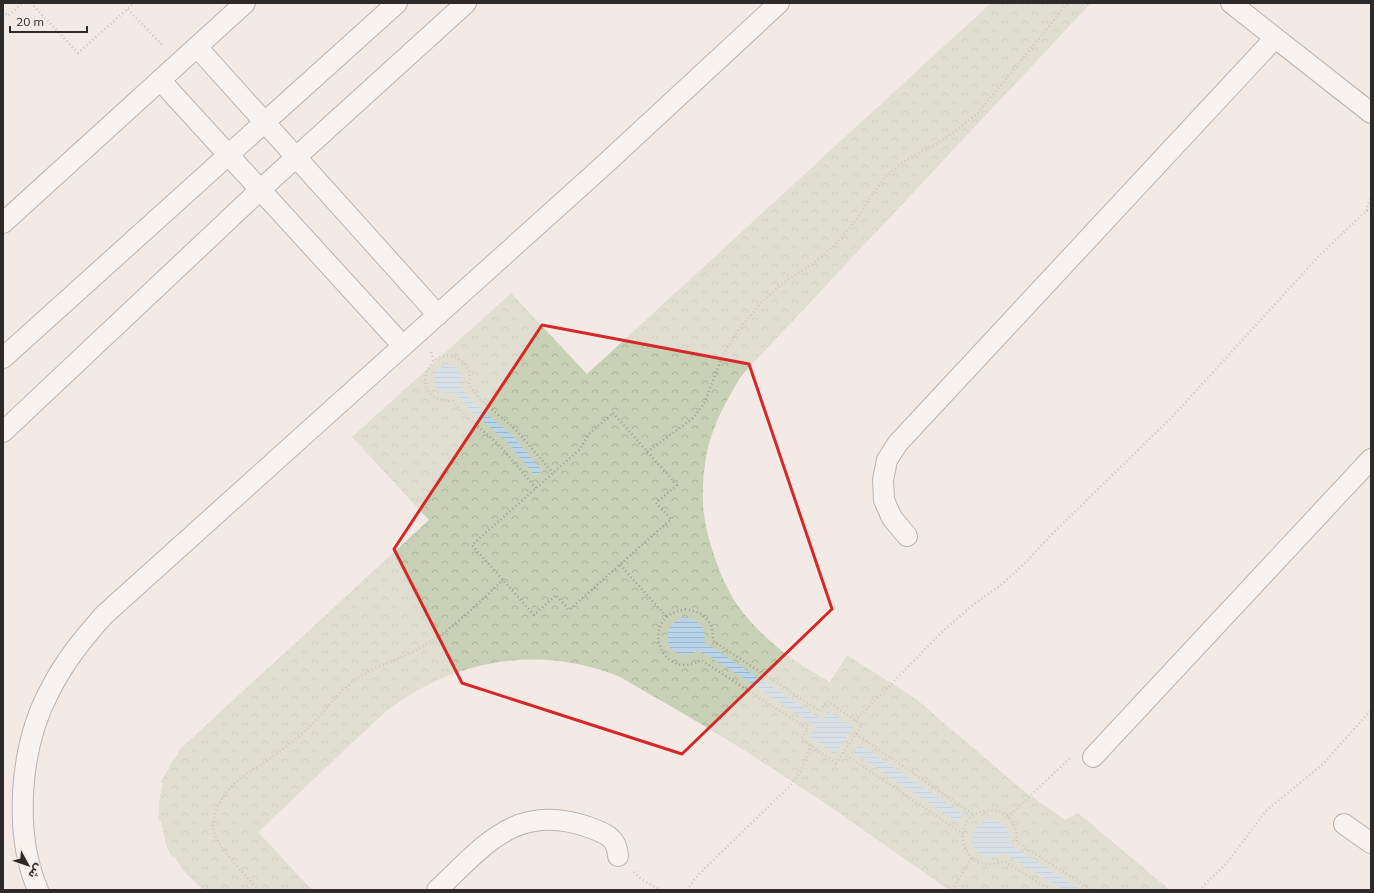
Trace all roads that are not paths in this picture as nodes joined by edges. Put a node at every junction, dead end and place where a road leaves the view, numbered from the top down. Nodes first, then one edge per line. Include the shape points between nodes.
1 (245, 3) edge
2 (397, 3) edge
3 (466, 3) edge
4 (779, 3) edge
5 (1231, 3) edge
6 (1275, 38) junction
7 (197, 47) junction
8 (160, 80) junction
9 (1371, 113) edge
10 (265, 122) junction
11 (229, 155) junction
12 (296, 157) junction
13 (260, 190) junction
14 (3, 223) edge
15 (438, 315) junction
16 (403, 346) junction
17 (3, 358) edge
18 (3, 432) edge
19 (1371, 459) edge
20 (907, 536) dead end
21 (1093, 757) road end
22 (1344, 824) dead end
23 (1371, 843) edge
24 (618, 856) road end
25 (38, 890) edge
26 (437, 890) edge

1 - 7 street
2 - 10 street
3 - 12 street
4 - 15 street
5 - 6 street
6 - 9 street
6 - 20 street via 898,443 887,460 883,480 884,500 892,518
7 - 8 street
7 - 10 street
8 - 11 street
8 - 14 street
10 - 11 street
10 - 12 street
11 - 13 street
11 - 17 street
12 - 13 street
12 - 15 street
13 - 16 street
13 - 18 street
15 - 16 street
16 - 25 street via 104,615 82,639 64,665 48,693 36,723 24,780 24,839
19 - 21 street
22 - 23 street
24 - 26 street via 615,842 602,832 568,822 533,820 499,834

